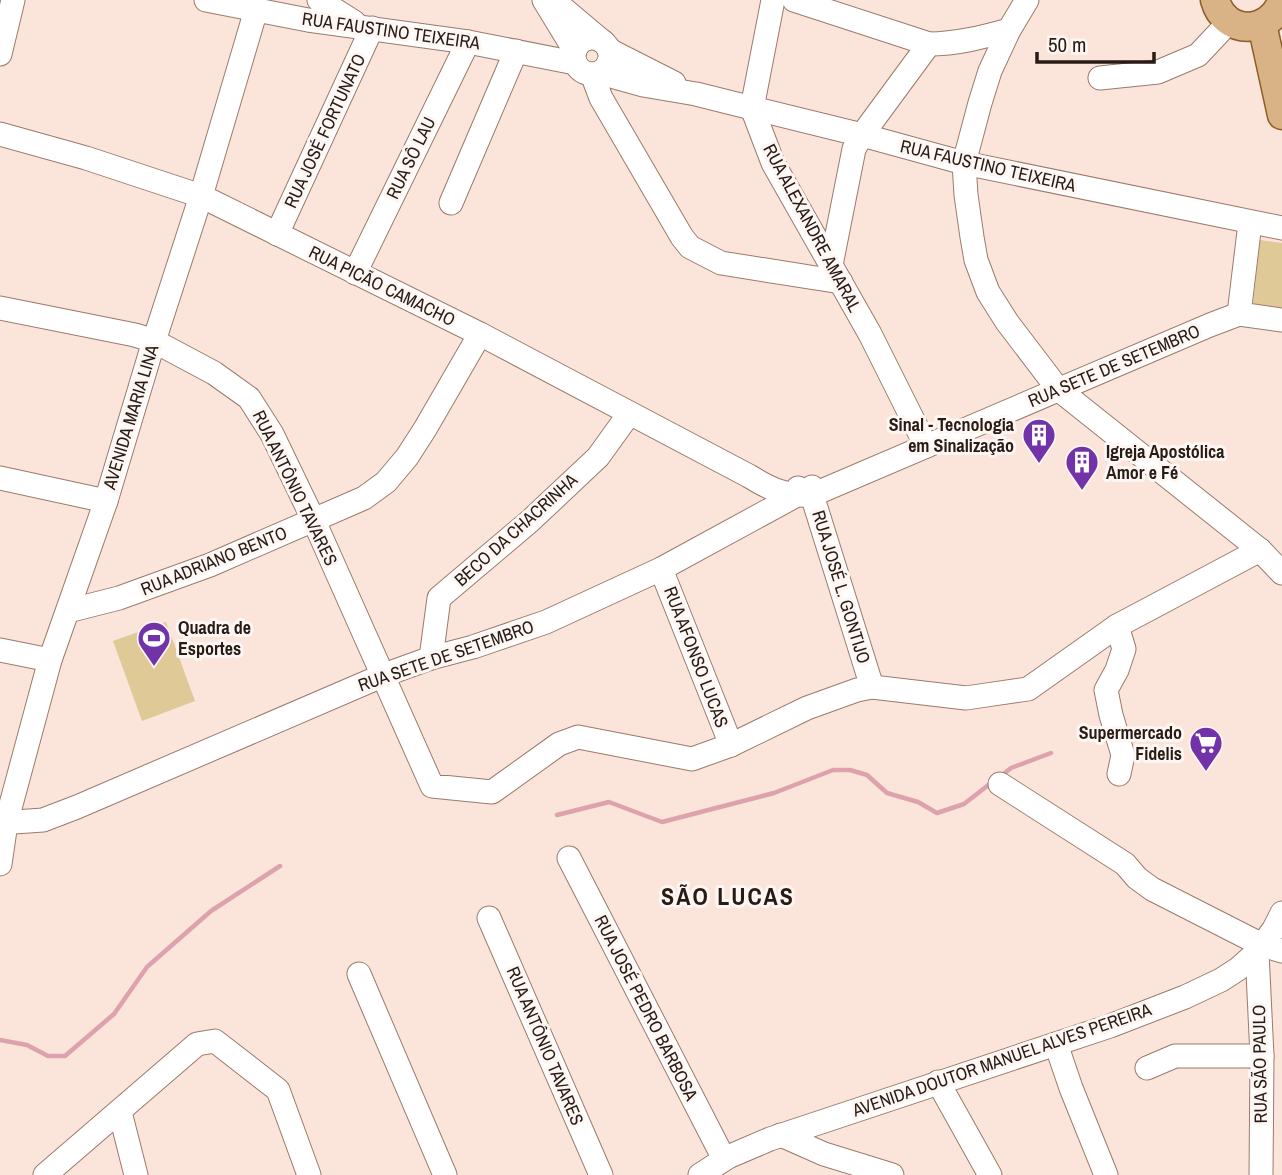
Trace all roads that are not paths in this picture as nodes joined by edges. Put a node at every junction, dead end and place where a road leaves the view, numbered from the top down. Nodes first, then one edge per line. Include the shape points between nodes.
1 (13, 0) edge
2 (206, 0) edge
3 (319, 0) edge
4 (544, 0) edge
5 (553, 0) edge
6 (773, 0) edge
7 (794, 0) edge
8 (1027, 0) edge
9 (1218, 9) edge
10 (256, 10) junction
11 (1275, 14) edge
12 (366, 27) junction
13 (1009, 30) junction
14 (468, 43) junction
15 (929, 44) junction
16 (606, 46) junction
17 (516, 51) junction
18 (0, 54) edge
19 (586, 65) junction
20 (1100, 78) dead end
21 (696, 94) junction
22 (752, 107) junction
23 (1282, 115) edge
24 (0, 134) edge
25 (862, 135) junction
26 (964, 163) junction
27 (201, 196) junction
28 (451, 203) dead end
29 (1250, 223) junction
30 (1282, 228) edge
31 (277, 234) junction
32 (355, 273) junction
33 (836, 274) junction
34 (0, 308) edge
35 (1238, 314) junction
36 (1282, 320) edge
37 (480, 334) junction
38 (153, 341) junction
39 (1058, 389) junction
40 (629, 414) junction
41 (926, 446) junction
42 (0, 478) edge
43 (804, 491) junction
44 (106, 500) junction
45 (314, 521) junction
46 (1260, 551) junction
47 (661, 569) junction
48 (1282, 573) edge
49 (68, 611) junction
50 (1117, 626) junction
51 (0, 650) edge
52 (431, 658) junction
53 (50, 660) junction
54 (384, 675) junction
55 (872, 687) junction
56 (731, 745) junction
57 (1119, 774) dead end
58 (1000, 784) dead end
59 (3, 823) edge
60 (569, 858) dead end
61 (0, 864) edge
62 (1282, 913) edge
63 (489, 918) dead end
64 (1267, 949) edge
65 (359, 974) dead end
66 (1056, 1044) junction
67 (1262, 1056) junction
68 (1147, 1068) dead end
69 (938, 1082) junction
70 (120, 1112) junction
71 (781, 1135) junction
72 (1272, 1149) edge
73 (724, 1159) junction
74 (45, 1175) edge
75 (136, 1175) edge
76 (309, 1175) edge
77 (445, 1175) edge
78 (601, 1175) edge
79 (700, 1175) edge
80 (892, 1175) edge
81 (990, 1175) edge
82 (1106, 1175) edge
83 (1261, 1175) edge

1 - 18 street
2 - 10 street, RUA FAUSTINO TEIXEIRA
3 - 12 street
4 - 19 street
5 - 16 street, RUA FAUSTINO TEIXEIRA
6 - 22 street
7 - 15 street
8 - 13 street
9 - 11 main road via 1240,26 1251,27
9 - 20 street via 1198,55 1158,72
10 - 12 street, RUA FAUSTINO TEIXEIRA
10 - 27 street, AVENIDA MARIA LINA
11 - 23 main road
12 - 14 street, RUA FAUSTINO TEIXEIRA
12 - 31 street, RUA JOSÉ FORTUNATO
13 - 15 street
13 - 26 street via 990,71
14 - 17 street, RUA FAUSTINO TEIXEIRA
14 - 32 street, RUA SÔ LAU
15 - 25 street
16 - 19 street via 608,65
16 - 19 street via 595,38 578,45
16 - 21 street, RUA FAUSTINO TEIXEIRA
17 - 19 street, RUA FAUSTINO TEIXEIRA
17 - 28 street
19 - 21 street, RUA FAUSTINO TEIXEIRA via 643,85
19 - 33 street via 690,247 721,263
21 - 22 street, RUA FAUSTINO TEIXEIRA
22 - 25 street, RUA FAUSTINO TEIXEIRA
22 - 33 street, RUA ALEXANDRE AMARAL via 773,163
24 - 27 street, RUA PICÃO CAMACHO
25 - 26 street, RUA FAUSTINO TEIXEIRA
25 - 33 street via 851,157
26 - 29 street, RUA FAUSTINO TEIXEIRA
26 - 39 street via 976,260 988,292
27 - 31 street, RUA PICÃO CAMACHO
27 - 38 street, AVENIDA MARIA LINA
29 - 30 street, RUA FAUSTINO TEIXEIRA
29 - 35 street
31 - 32 street, RUA PICÃO CAMACHO
32 - 37 street, RUA PICÃO CAMACHO
33 - 41 street, RUA ALEXANDRE AMARAL
34 - 38 street, RUA ANTÔNIO TAVARES
35 - 36 street
35 - 39 street, RUA SETE DE SETEMBRO
37 - 40 street, RUA PICÃO CAMACHO
37 - 45 street, RUA ADRIANO BENTO via 425,429 386,482
38 - 44 street, AVENIDA MARIA LINA
38 - 45 street, RUA ANTÔNIO TAVARES via 214,373 249,398 272,434
39 - 41 street, RUA SETE DE SETEMBRO
39 - 46 street
40 - 43 street, RUA PICÃO CAMACHO via 767,487
40 - 52 street, BECO DA CHACRINHA via 598,457 439,598
41 - 43 street, RUA SETE DE SETEMBRO via 835,486
42 - 44 street
43 - 47 street, RUA SETE DE SETEMBRO
43 - 55 street, RUA JOSÉ L. GONTIJO
44 - 49 street, AVENIDA MARIA LINA
45 - 49 street, RUA ADRIANO BENTO via 211,565
45 - 54 street, RUA ANTÔNIO TAVARES
46 - 48 street
46 - 50 street
47 - 52 street, RUA SETE DE SETEMBRO via 546,622
47 - 56 street, RUA AFONSO LUCAS
49 - 53 street, AVENIDA MARIA LINA
50 - 55 street via 1028,689 966,698
50 - 57 street via 1124,649 1106,690 1122,755
51 - 53 street
52 - 54 street, RUA SETE DE SETEMBRO
53 - 59 street, AVENIDA MARIA LINA
54 - 56 street, RUA ANTÔNIO TAVARES via 432,786 492,792 559,744 578,737 692,759
54 - 59 street, RUA SETE DE SETEMBRO via 78,807 43,820
55 - 56 street via 807,708
58 - 64 street via 1125,863 1152,889
59 - 61 street, AVENIDA MARIA LINA
60 - 73 street, RUA JOSÉ PEDRO BARBOSA
62 - 64 street, AVENIDA DOUTOR MANUEL ALVES PEREIRA
63 - 78 street, RUA ANTÔNIO TAVARES
64 - 66 street, AVENIDA DOUTOR MANUEL ALVES PEREIRA via 1185,997
64 - 67 street, RUA SÃO PAULO
65 - 77 street
66 - 69 street, AVENIDA DOUTOR MANUEL ALVES PEREIRA
66 - 82 street
67 - 68 street via 1175,1056
67 - 72 street, RUA SÃO PAULO
69 - 71 street, AVENIDA DOUTOR MANUEL ALVES PEREIRA
69 - 81 street
70 - 74 street
70 - 75 street
70 - 76 street via 197,1044 215,1041 278,1090
71 - 73 street, AVENIDA DOUTOR MANUEL ALVES PEREIRA
71 - 80 street
72 - 83 street, RUA SÃO PAULO
73 - 79 street, AVENIDA DOUTOR MANUEL ALVES PEREIRA

